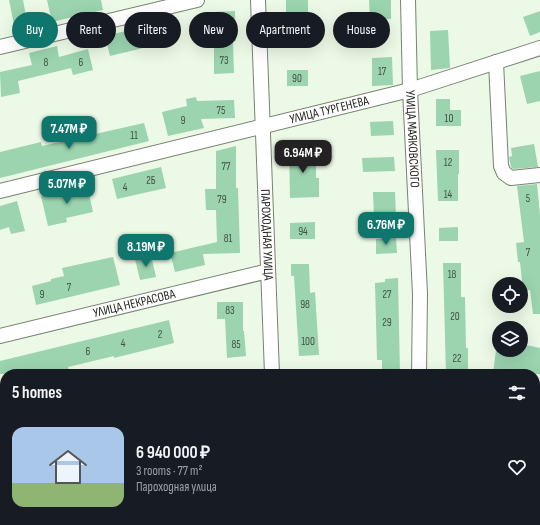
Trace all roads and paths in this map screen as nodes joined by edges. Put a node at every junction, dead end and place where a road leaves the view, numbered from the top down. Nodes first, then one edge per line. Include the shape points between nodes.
1 (197, 0) edge
2 (258, 0) edge
3 (408, 0) edge
4 (0, 47) edge
5 (540, 48) edge
6 (496, 62) junction
7 (410, 90) junction
8 (262, 127) junction
9 (540, 174) edge
10 (0, 191) edge
11 (268, 271) junction
12 (0, 336) edge
13 (272, 369) edge
14 (419, 369) edge

1 - 4 street
2 - 8 street, ПАРОХОДНАЯ УЛИЦА
3 - 7 street, УЛИЦА МАЯКОВСКОГО
5 - 6 street, УЛИЦА ТУРГЕНЕВА
6 - 7 street, УЛИЦА ТУРГЕНЕВА
6 - 9 street via 501,166 504,173 511,178
7 - 8 street, УЛИЦА ТУРГЕНЕВА
7 - 14 street, УЛИЦА МАЯКОВСКОГО via 420,294
8 - 10 street, УЛИЦА ТУРГЕНЕВА
8 - 11 street, ПАРОХОДНАЯ УЛИЦА
11 - 12 street, УЛИЦА НЕКРАСОВА
11 - 13 street, ПАРОХОДНАЯ УЛИЦА

